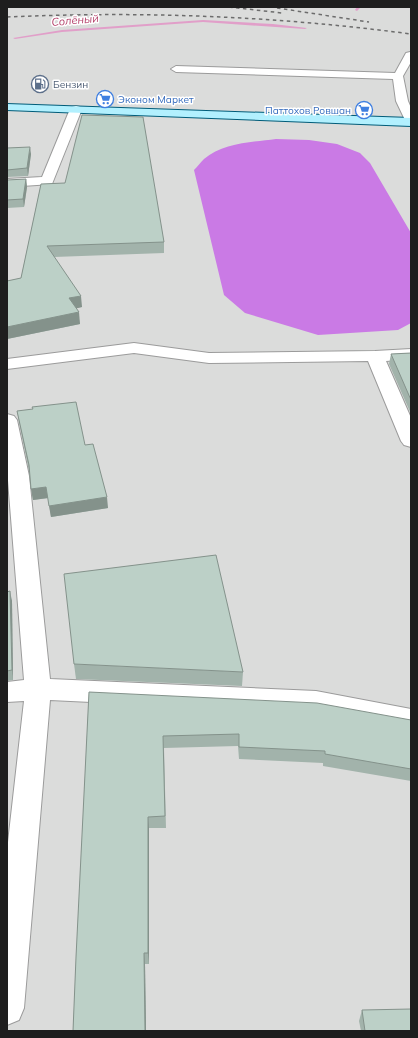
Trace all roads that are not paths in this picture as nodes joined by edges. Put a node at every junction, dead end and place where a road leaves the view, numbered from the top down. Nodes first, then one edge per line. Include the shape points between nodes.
1 (410, 55) edge
2 (176, 69) dead end
3 (398, 76) junction
4 (7, 107) edge
5 (76, 109) junction
6 (411, 121) edge
7 (7, 183) edge
8 (411, 354) edge
9 (375, 356) junction
10 (7, 364) edge
11 (7, 420) edge
12 (411, 441) edge
13 (14, 512) edge
14 (38, 689) junction
15 (7, 692) edge
16 (411, 720) edge
17 (7, 1008) edge

1 - 3 street
2 - 3 street
3 - 6 street via 402,101
4 - 5 main road
5 - 6 main road
5 - 7 street via 50,185
8 - 9 street
9 - 10 street via 209,358 134,348
9 - 12 street
11 - 13 street via 19,476
13 - 14 street
14 - 15 street
14 - 16 street via 316,702
14 - 17 street

